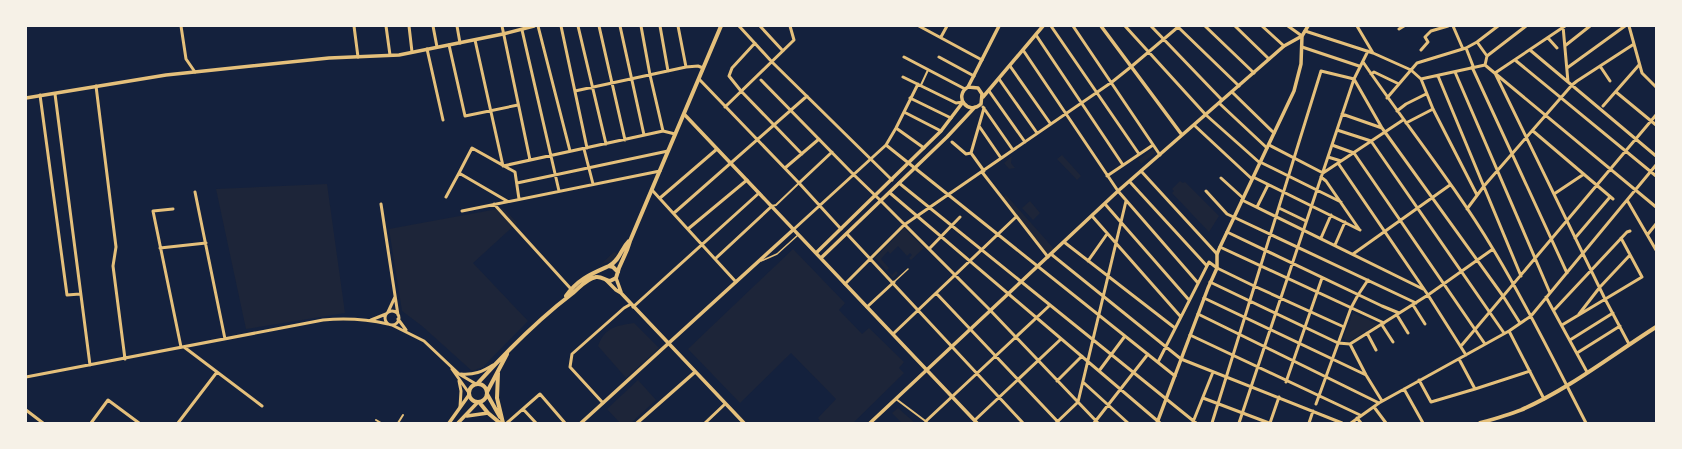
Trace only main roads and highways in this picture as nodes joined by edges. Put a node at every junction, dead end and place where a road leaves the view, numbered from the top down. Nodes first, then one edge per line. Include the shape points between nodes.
1 (721, 26) edge
2 (630, 241) junction
3 (609, 266) junction
4 (604, 269) junction
5 (618, 272) junction
6 (606, 280) junction
7 (564, 299) junction
8 (1656, 327) edge
9 (508, 352) junction
10 (498, 373) junction
11 (476, 384) junction
12 (487, 393) junction
13 (478, 402) junction
14 (502, 423) edge
15 (1480, 423) edge

1 - 2 main road
2 - 3 main road via 616,262
2 - 5 main road
3 - 4 main road
3 - 5 main road
4 - 6 main road via 603,276
4 - 7 main road via 585,276
5 - 6 main road via 612,281
6 - 7 main road via 595,277 588,280
7 - 9 main road
8 - 15 main road via 1544,399 1521,410
9 - 10 main road
9 - 11 main road
10 - 12 main road
10 - 14 main road via 497,398
11 - 12 main road via 483,385
11 - 13 main road via 469,394
12 - 13 main road via 484,400
12 - 14 main road
13 - 14 main road

